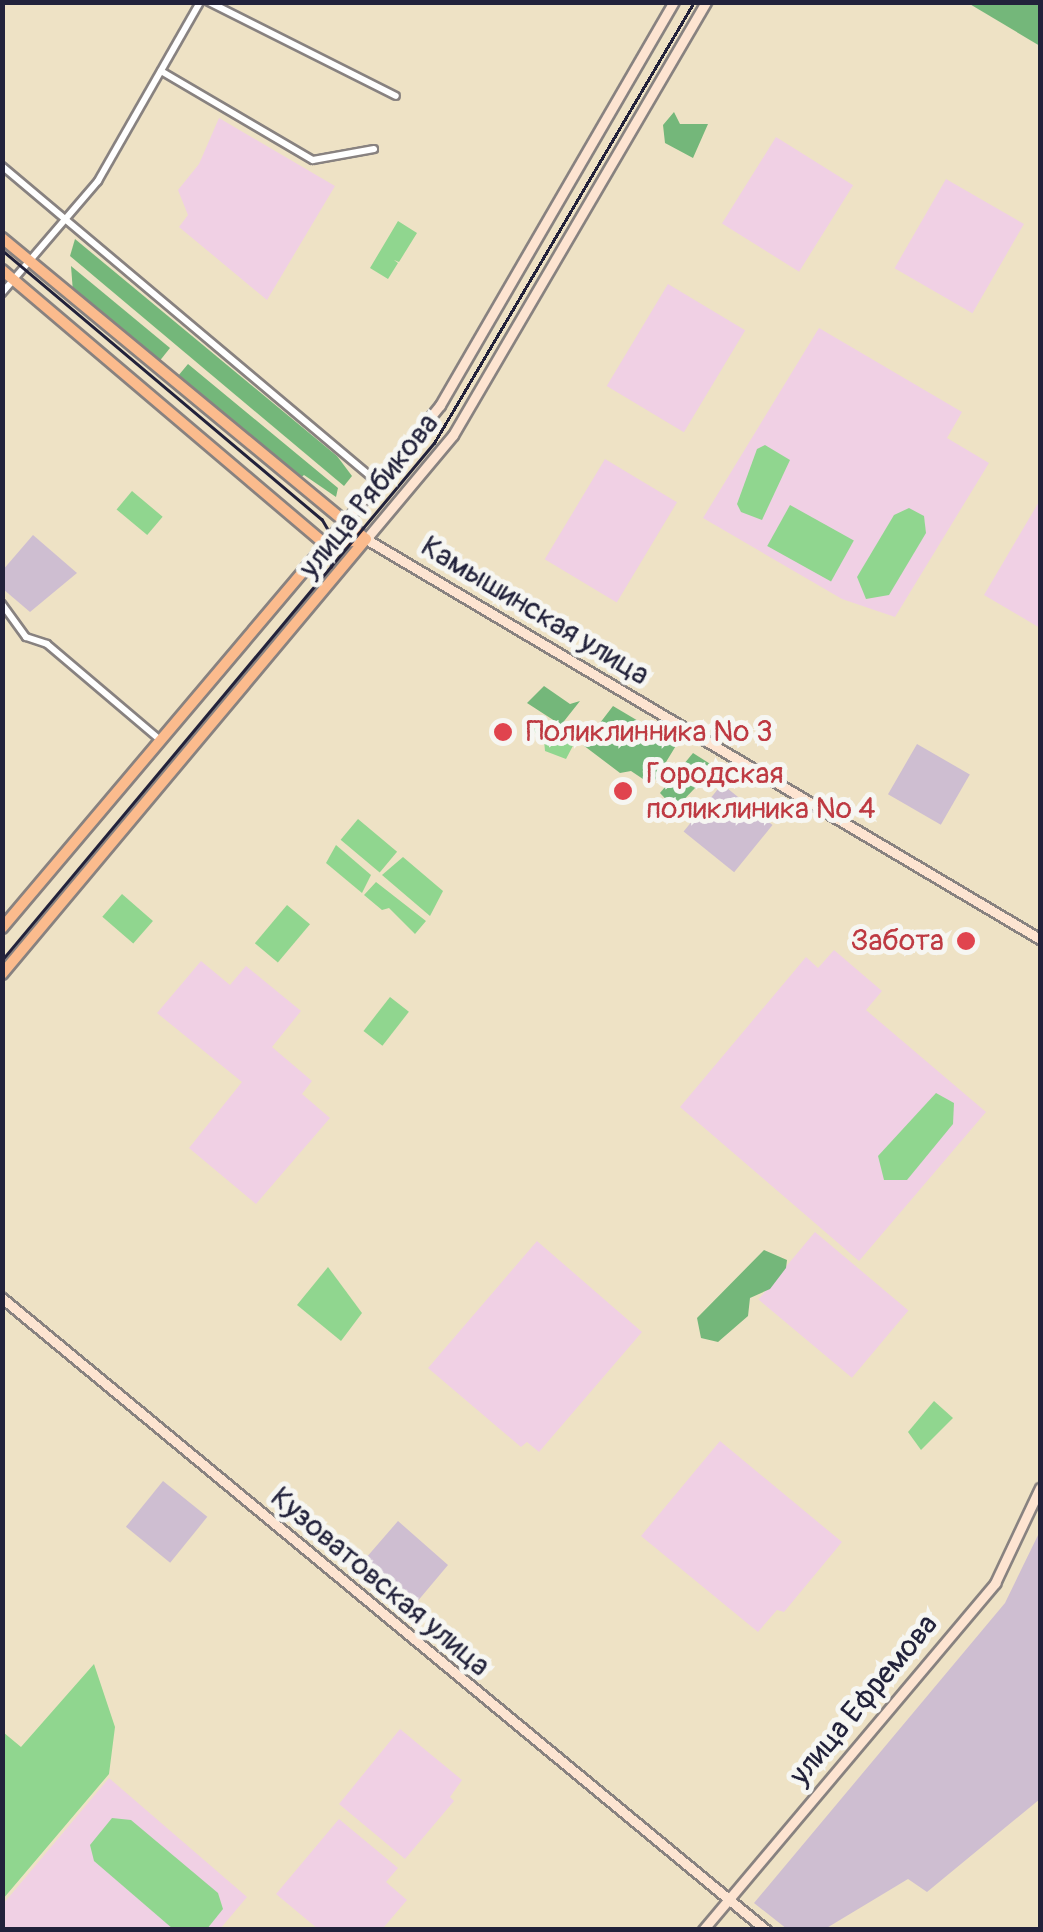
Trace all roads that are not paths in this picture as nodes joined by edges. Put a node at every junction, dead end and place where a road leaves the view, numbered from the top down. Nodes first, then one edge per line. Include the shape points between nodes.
1 (200, 2) edge
2 (209, 2) edge
3 (674, 2) edge
4 (706, 2) edge
5 (161, 71) junction
6 (396, 96) dead end
7 (374, 149) dead end
8 (2, 166) edge
9 (64, 220) junction
10 (2, 238) edge
11 (30, 261) junction
12 (2, 270) edge
13 (14, 280) junction
14 (2, 293) edge
15 (377, 482) junction
16 (344, 522) junction
17 (366, 539) junction
18 (326, 545) junction
19 (2, 604) edge
20 (161, 741) junction
21 (2, 928) edge
22 (1040, 939) edge
23 (2, 974) edge
24 (2, 1298) edge
25 (1040, 1488) edge
26 (727, 1902) junction
27 (703, 1930) edge
28 (766, 1930) edge

1 - 5 street
2 - 6 street
3 - 15 street, улица Рябикова via 440,405
4 - 17 street, улица Рябикова via 453,435
5 - 7 street via 313,160
5 - 9 street via 98,181
8 - 9 street
9 - 11 street
9 - 15 street
10 - 11 main road, Камышинская улица
11 - 13 street
11 - 16 main road, Камышинская улица
12 - 13 main road
13 - 14 street
13 - 18 main road
15 - 16 street, улица Рябикова
16 - 17 main road, Камышинская улица
16 - 18 main road, улица Рябикова
17 - 18 main road
17 - 22 street, Камышинская улица
17 - 23 main road, улица Рябикова
18 - 20 main road, улица Рябикова
19 - 20 street via 26,637 47,644
20 - 21 main road, улица Рябикова
24 - 26 street, Кузоватовская улица
25 - 26 street, улица Ефремова via 995,1583
26 - 27 street, улица Ефремова
26 - 28 street, Кузоватовская улица

